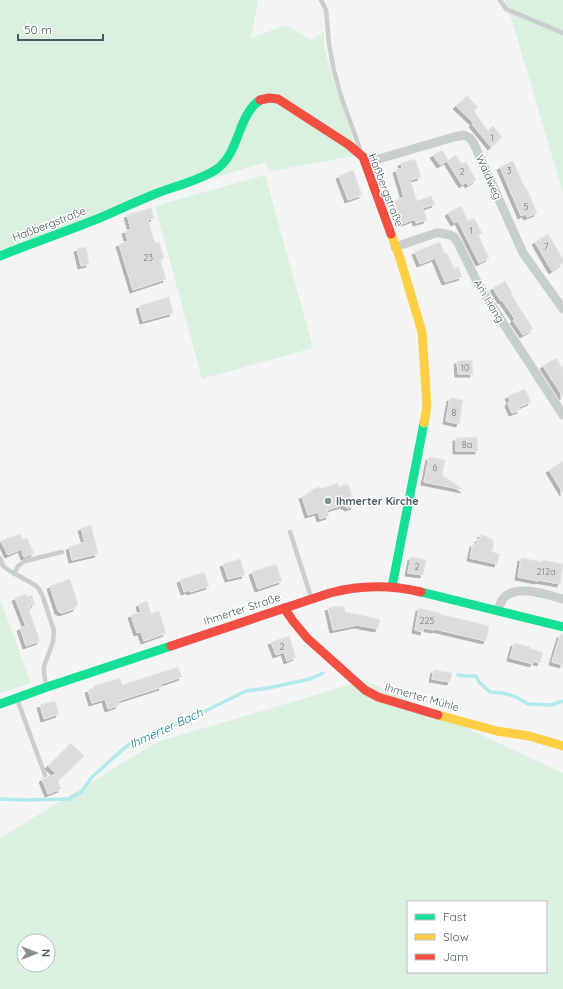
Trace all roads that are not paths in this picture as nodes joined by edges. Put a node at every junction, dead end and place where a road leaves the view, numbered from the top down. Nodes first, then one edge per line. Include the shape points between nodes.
1 (320, 0) edge
2 (500, 0) edge
3 (563, 33) edge
4 (364, 160) junction
5 (395, 247) junction
6 (0, 256) edge
7 (563, 309) edge
8 (563, 415) edge
9 (290, 532) dead end
10 (62, 552) dead end
11 (0, 558) edge
12 (14, 574) junction
13 (392, 587) junction
14 (311, 599) junction
15 (563, 599) edge
16 (284, 608) junction
17 (498, 611) junction
18 (563, 627) edge
19 (47, 687) junction
20 (17, 698) junction
21 (0, 704) edge
22 (563, 746) edge
23 (45, 775) dead end

1 - 4 lane via 326,10 334,71
2 - 3 lane via 506,9
4 - 5 street, Haßbergstraße
4 - 6 street, Haßbergstraße via 349,145 286,104 278,99 268,98 258,101 253,106 227,158 215,170
4 - 7 street, Waldweg via 454,137 464,135 470,138 523,253
5 - 8 street, Am Hang via 436,233 446,233 454,237 478,284
5 - 13 street, Haßbergstraße via 422,332 427,406
9 - 14 lane
10 - 12 lane via 25,561 18,566
11 - 12 lane via 3,566
12 - 19 lane via 39,589 54,631 53,642 44,666
13 - 14 street, Ihmerter Straße via 346,589
13 - 17 street, Ihmerter Straße
14 - 16 street, Ihmerter Straße
15 - 17 street via 516,591 505,596
16 - 19 street, Ihmerter Straße
16 - 22 street, Ihmerter Mühle via 307,638 365,690 378,697 396,704
17 - 18 street, Ihmerter Straße
19 - 20 street, Ihmerter Straße
20 - 21 street, Ihmerter Straße
20 - 23 lane

